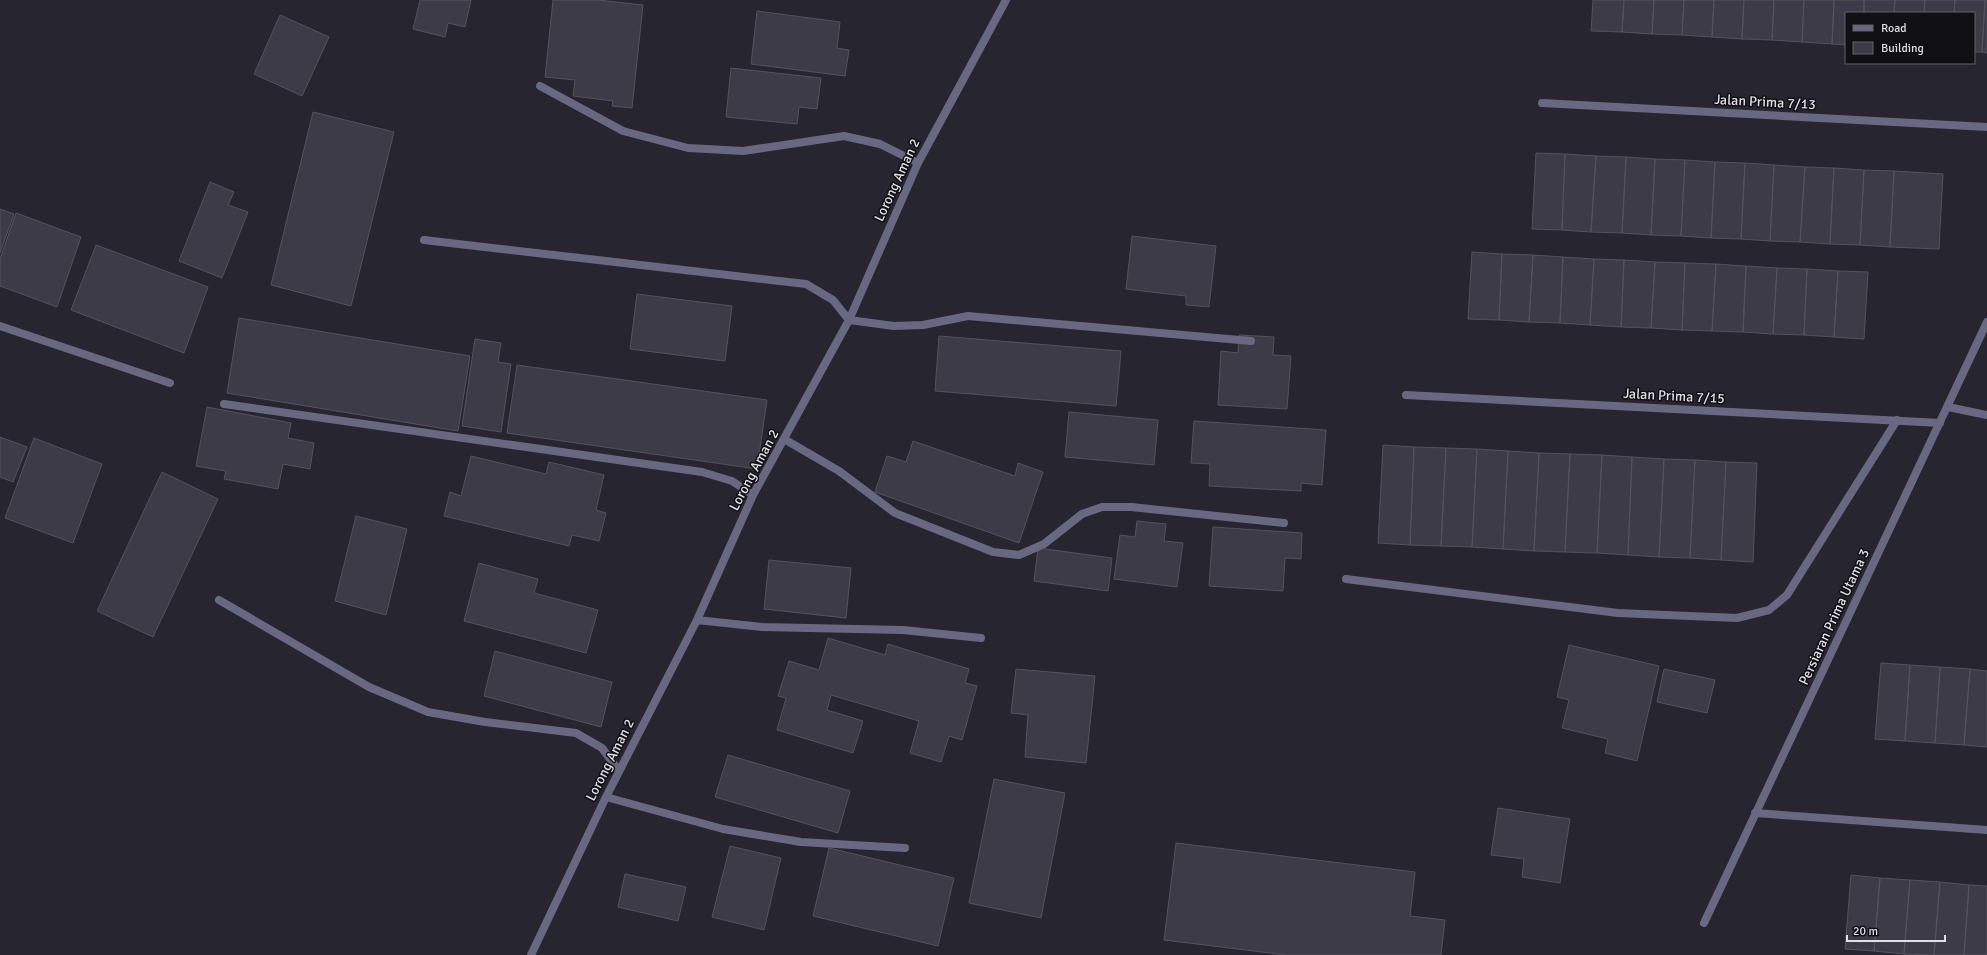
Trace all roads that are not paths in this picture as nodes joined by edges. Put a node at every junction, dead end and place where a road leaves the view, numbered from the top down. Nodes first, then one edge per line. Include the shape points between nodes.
1 (1006, 0) edge
2 (540, 86) dead end
3 (1542, 103) dead end
4 (1987, 127) edge
5 (918, 163) junction
6 (424, 240) dead end
7 (850, 320) junction
8 (1987, 322) edge
9 (0, 326) edge
10 (1251, 341) dead end
11 (170, 383) dead end
12 (1406, 395) dead end
13 (224, 404) dead end
14 (1948, 406) junction
15 (1987, 415) edge
16 (1897, 420) junction
17 (1940, 423) junction
18 (784, 439) junction
19 (753, 495) junction
20 (1284, 523) dead end
21 (1346, 579) dead end
22 (219, 600) dead end
23 (697, 620) junction
24 (981, 638) dead end
25 (619, 771) junction
26 (606, 797) junction
27 (1755, 813) junction
28 (1987, 830) edge
29 (905, 848) dead end
30 (1704, 923) dead end
31 (531, 955) edge

1 - 5 street, Lorong Aman 2
2 - 5 street via 623,131 688,148 743,151 844,136 880,144
3 - 4 street, Jalan Prima 7/13
5 - 7 street, Lorong Aman 2
6 - 7 street via 806,284 833,300
7 - 10 street via 894,326 968,316
7 - 18 street, Lorong Aman 2
8 - 14 street, Persiaran Prima Utama 3
9 - 11 street
12 - 16 street, Jalan Prima 7/15
13 - 19 street via 702,472 732,481
14 - 15 street
14 - 17 street, Persiaran Prima Utama 3
16 - 17 street, Jalan Prima 7/15
16 - 21 street via 1787,594 1769,610 1737,618 1618,613
17 - 27 street, Persiaran Prima Utama 3
18 - 19 street, Lorong Aman 2
18 - 20 street via 839,471 895,513 993,552 1019,555 1044,544 1082,514 1102,507 1131,507
19 - 23 street, Lorong Aman 2
22 - 25 street via 369,687 428,712 576,733 602,748
23 - 24 street via 762,627 903,630
23 - 25 street, Lorong Aman 2
25 - 26 street, Lorong Aman 2
26 - 29 street via 723,829 801,842
26 - 31 street, Lorong Aman 2
27 - 28 street
27 - 30 street, Persiaran Prima Utama 3

